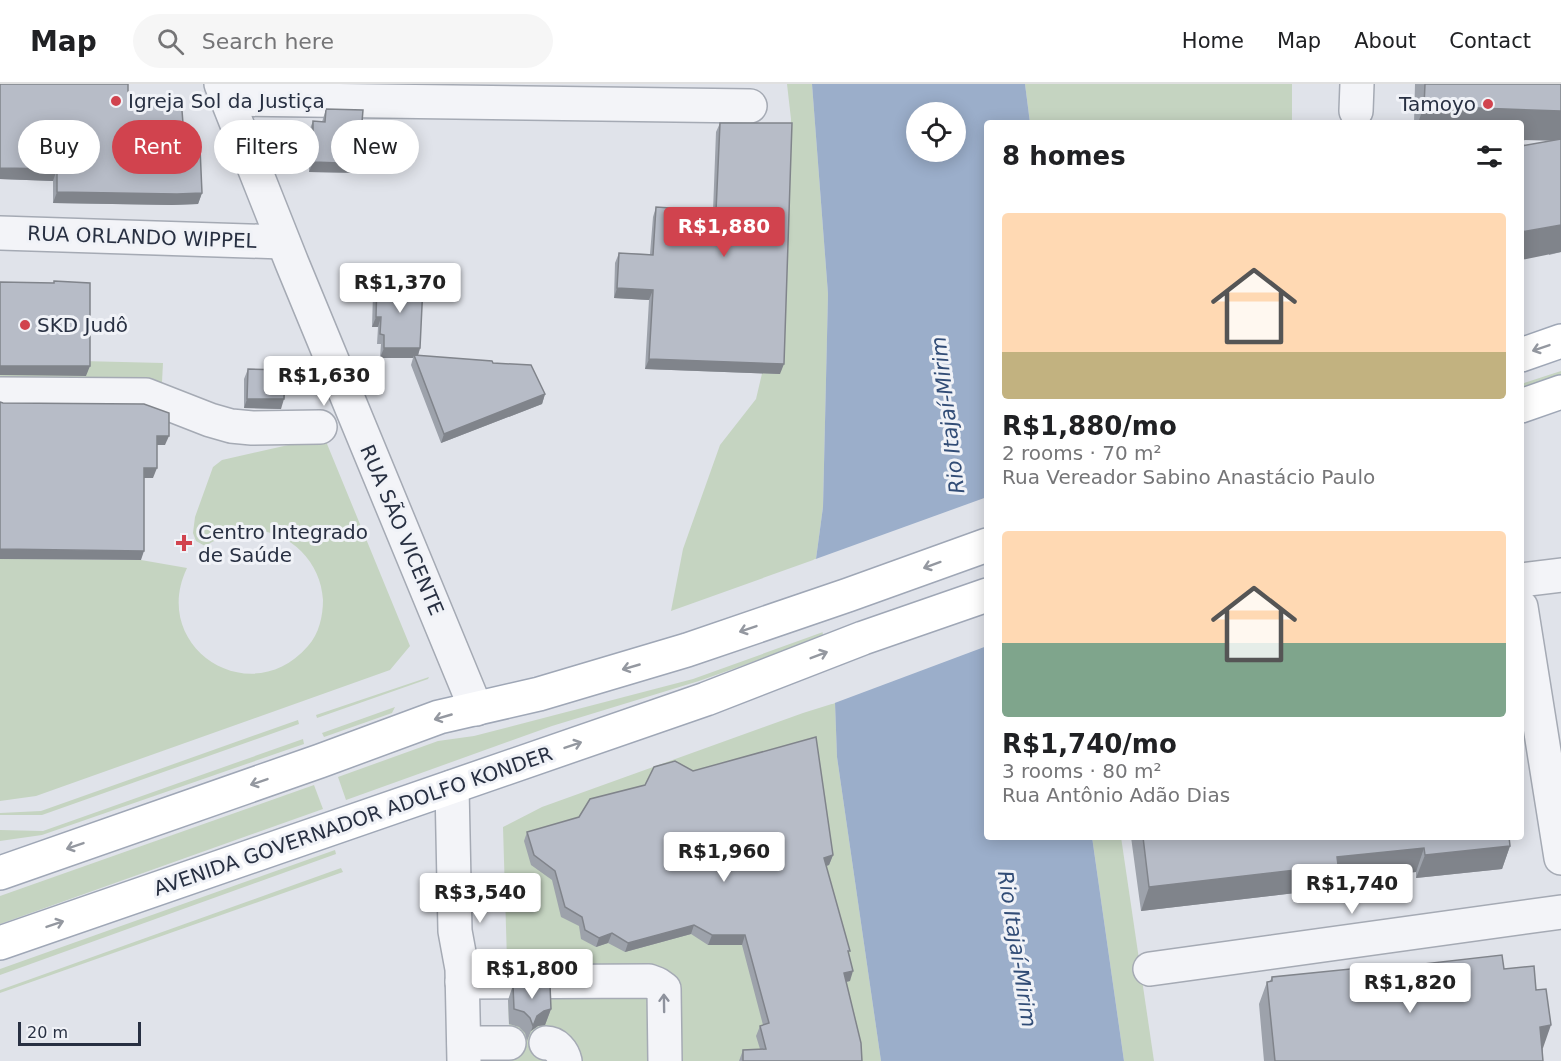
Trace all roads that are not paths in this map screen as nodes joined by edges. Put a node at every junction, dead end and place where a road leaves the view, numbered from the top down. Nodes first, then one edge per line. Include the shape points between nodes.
1 (224, 91) edge
2 (750, 105) dead end
3 (0, 233) edge
4 (283, 242) junction
5 (1561, 341) edge
6 (1524, 354) edge
7 (1561, 392) edge
8 (0, 394) edge
9 (1524, 405) edge
10 (320, 427) dead end
11 (984, 546) edge
12 (1561, 575) edge
13 (1524, 580) edge
14 (984, 596) edge
15 (1524, 626) edge
16 (476, 709) junction
17 (452, 787) junction
18 (1561, 858) edge
19 (0, 873) edge
20 (1561, 912) edge
21 (0, 943) edge
22 (1150, 969) dead end
23 (462, 982) junction
24 (509, 1043) dead end
25 (464, 1052) edge
26 (665, 1061) edge

1 - 2 street
1 - 4 street, RUA SÃO VICENTE
3 - 4 street, RUA ORLANDO WIPPEL
4 - 16 street, RUA SÃO VICENTE
5 -> 6 main road
7 - 9 main road
8 - 10 street via 146,396 231,426
11 -> 16 main road via 687,650
12 - 13 street
17 -> 14 main road, AVENIDA GOVERNADOR ADOLFO KONDER
15 - 18 street
16 -> 19 main road via 440,717
21 -> 17 main road, AVENIDA GOVERNADOR ADOLFO KONDER
17 - 23 street via 455,931
20 - 22 street
23 - 25 street
26 -> 23 street via 664,989 657,984
24 - 25 street

